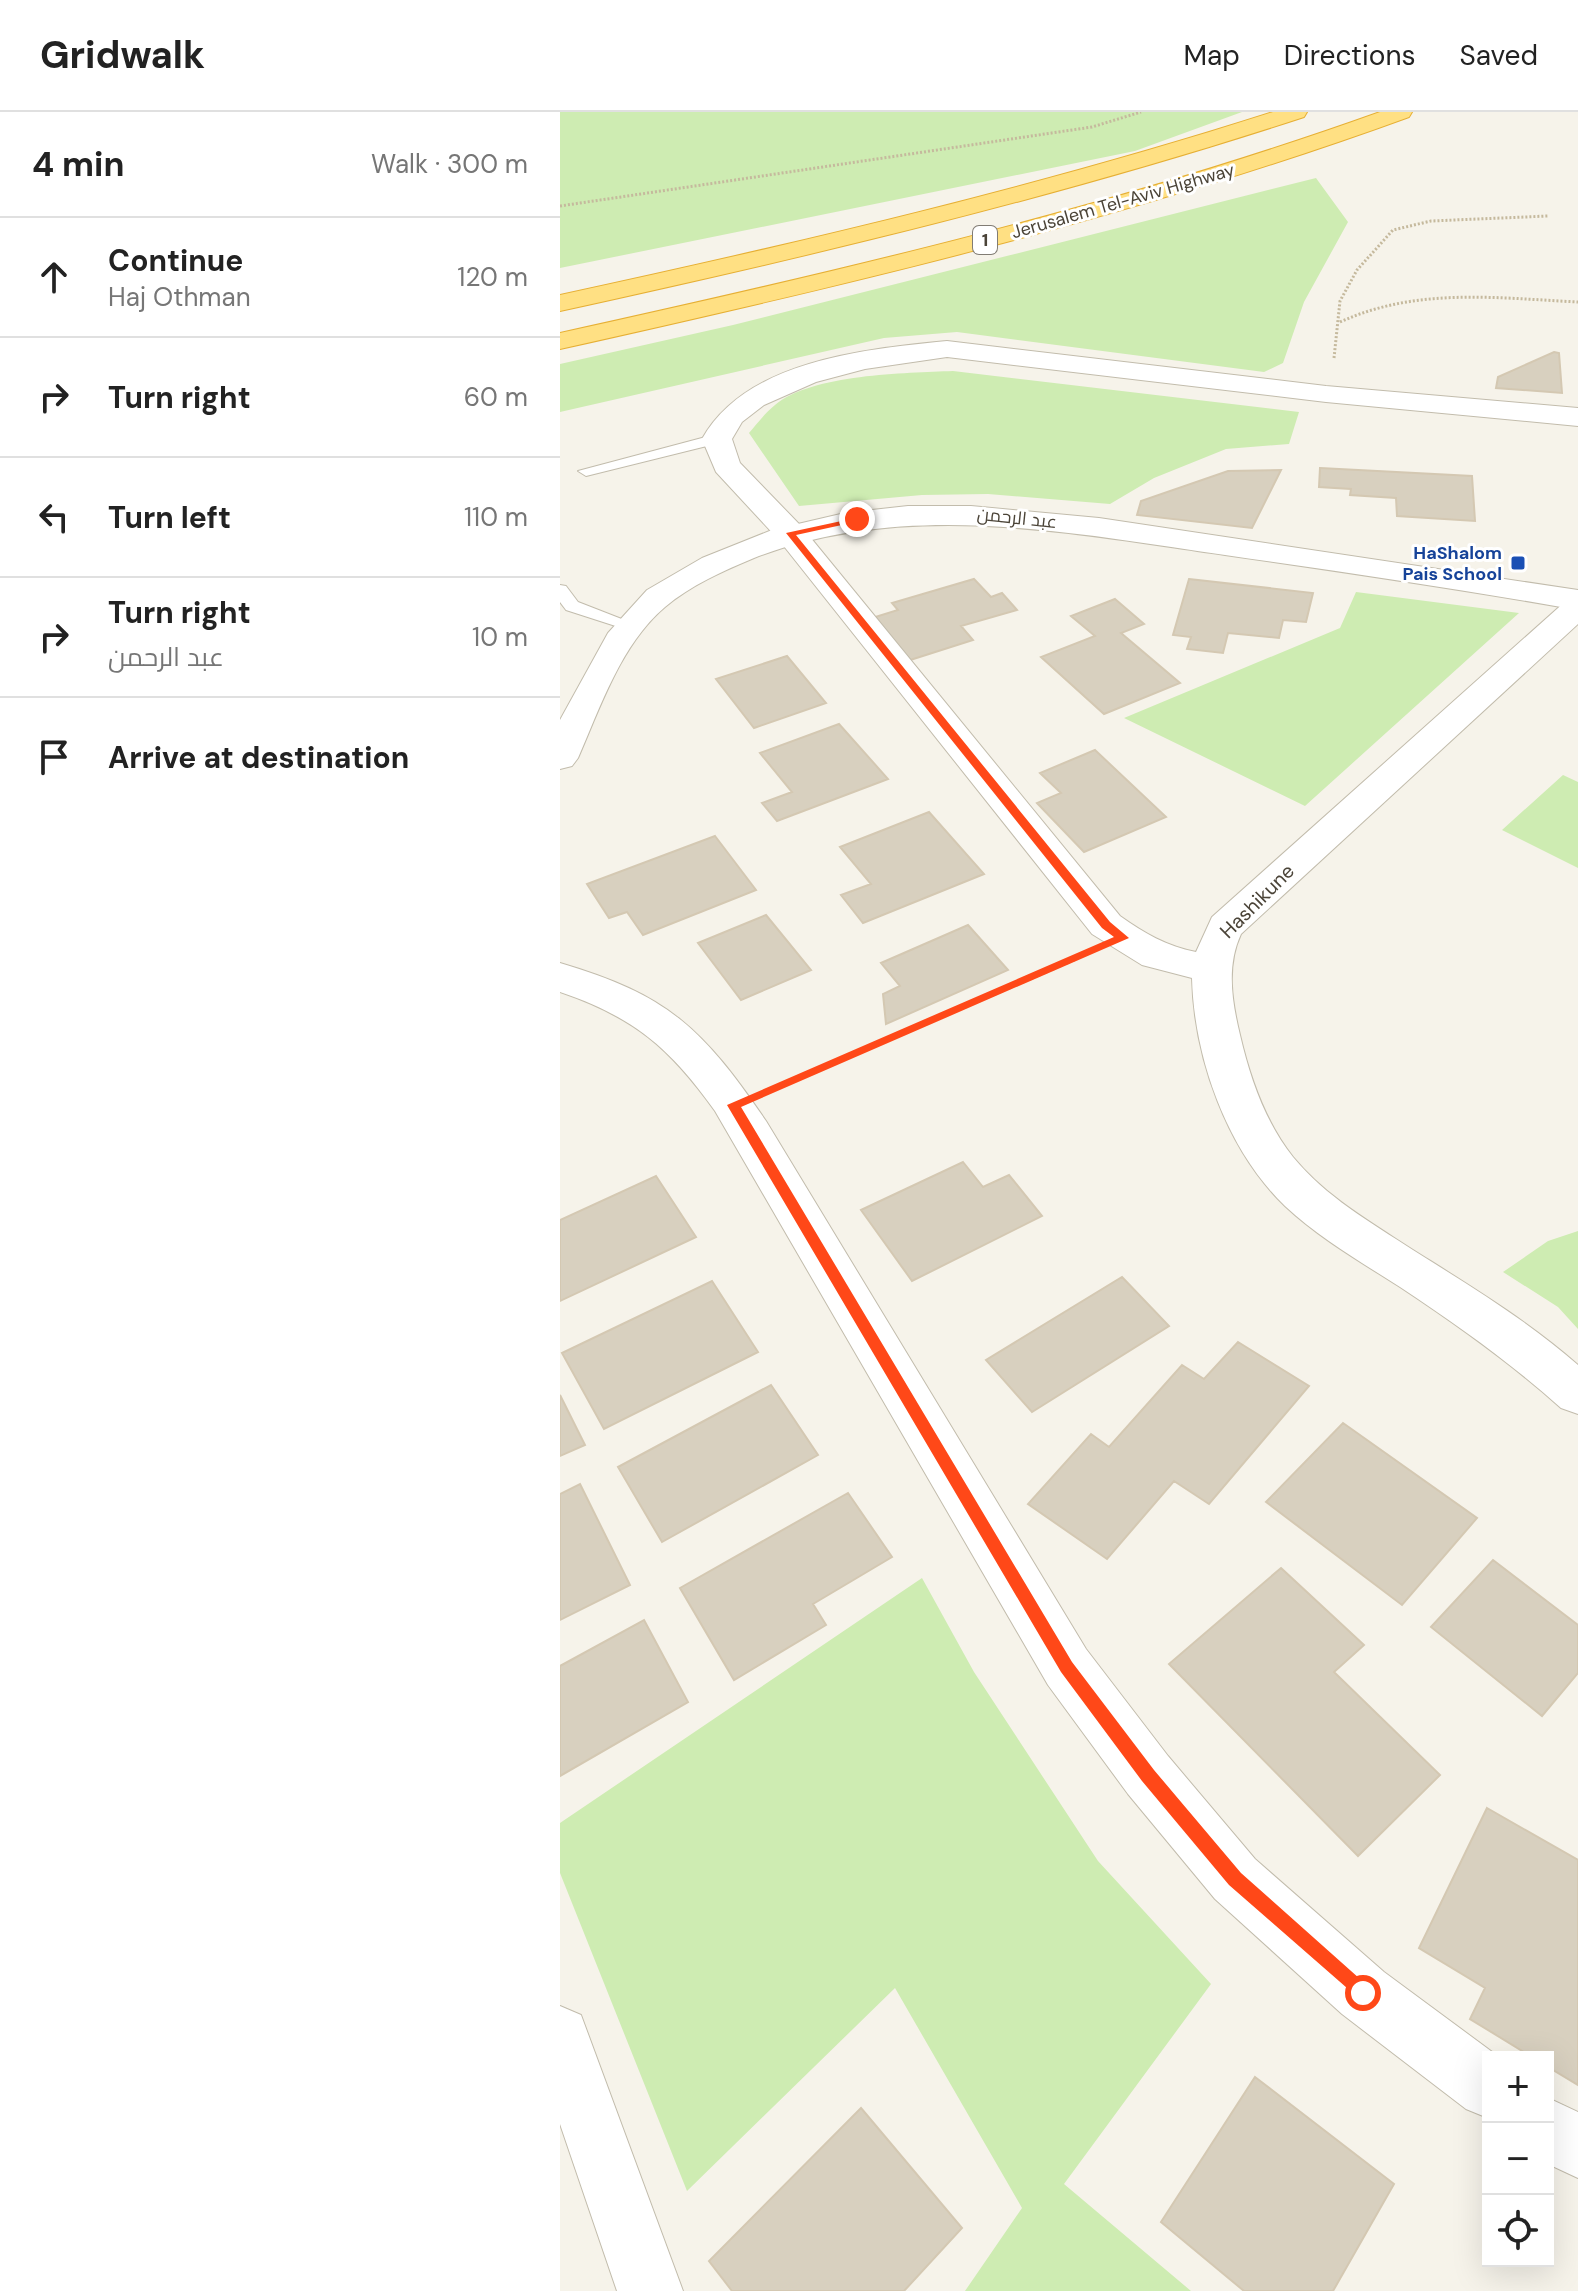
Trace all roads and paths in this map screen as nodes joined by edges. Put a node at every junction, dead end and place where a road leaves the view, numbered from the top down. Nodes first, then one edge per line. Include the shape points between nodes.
1 (1141, 112) edge
2 (1296, 112) edge
3 (1401, 112) edge
4 (560, 206) edge
5 (1548, 216) dead end
6 (1578, 302) edge
7 (560, 303) edge
8 (1339, 322) junction
9 (560, 341) edge
10 (1326, 394) junction
11 (1578, 417) edge
12 (717, 439) junction
13 (586, 471) dead end
14 (790, 533) junction
15 (560, 590) edge
16 (1578, 600) edge
17 (1578, 607) edge
18 (566, 611) edge
19 (628, 625) junction
20 (560, 758) edge
21 (1123, 938) junction
22 (1213, 968) junction
23 (560, 977) edge
24 (733, 1105) junction
25 (1578, 1394) edge
26 (560, 2036) edge
27 (1482, 2082) edge
28 (1554, 2133) edge
29 (1578, 2147) edge
30 (650, 2291) edge

1 - 4 path via 1092,127
2 - 7 highway, Jerusalem Tel-Aviv Highway / 1 via 979,206
3 - 9 highway, Jerusalem Tel-Aviv Highway / 1 via 1015,233
5 - 8 path via 1431,221 1393,230 1357,270 1340,301
6 - 8 path via 1422,296 1365,308
8 - 10 path
10 - 11 street
10 - 12 street via 947,349 904,353 761,395 732,414
12 - 13 lane
12 - 14 street via 726,466
14 - 16 street, عبد الرحمن via 902,513 993,515 1451,577
14 - 19 street, عبد الرحمن via 702,570 650,602
14 - 21 street via 1106,925
15 - 18 lane
17 - 22 street, Hashikune via 1226,926 1214,946
18 - 19 lane
19 - 20 street, عبد الرحمن
21 - 22 street via 1163,961
21 - 24 path
22 - 25 street, Hashikune via 1212,1000 1228,1073 1255,1132 1289,1183 1330,1218 1533,1352
23 - 24 street via 612,993 661,1019 698,1054
24 - 27 street via 1067,1667 1148,1775 1235,1879 1363,1993
26 - 30 street
28 - 29 street

